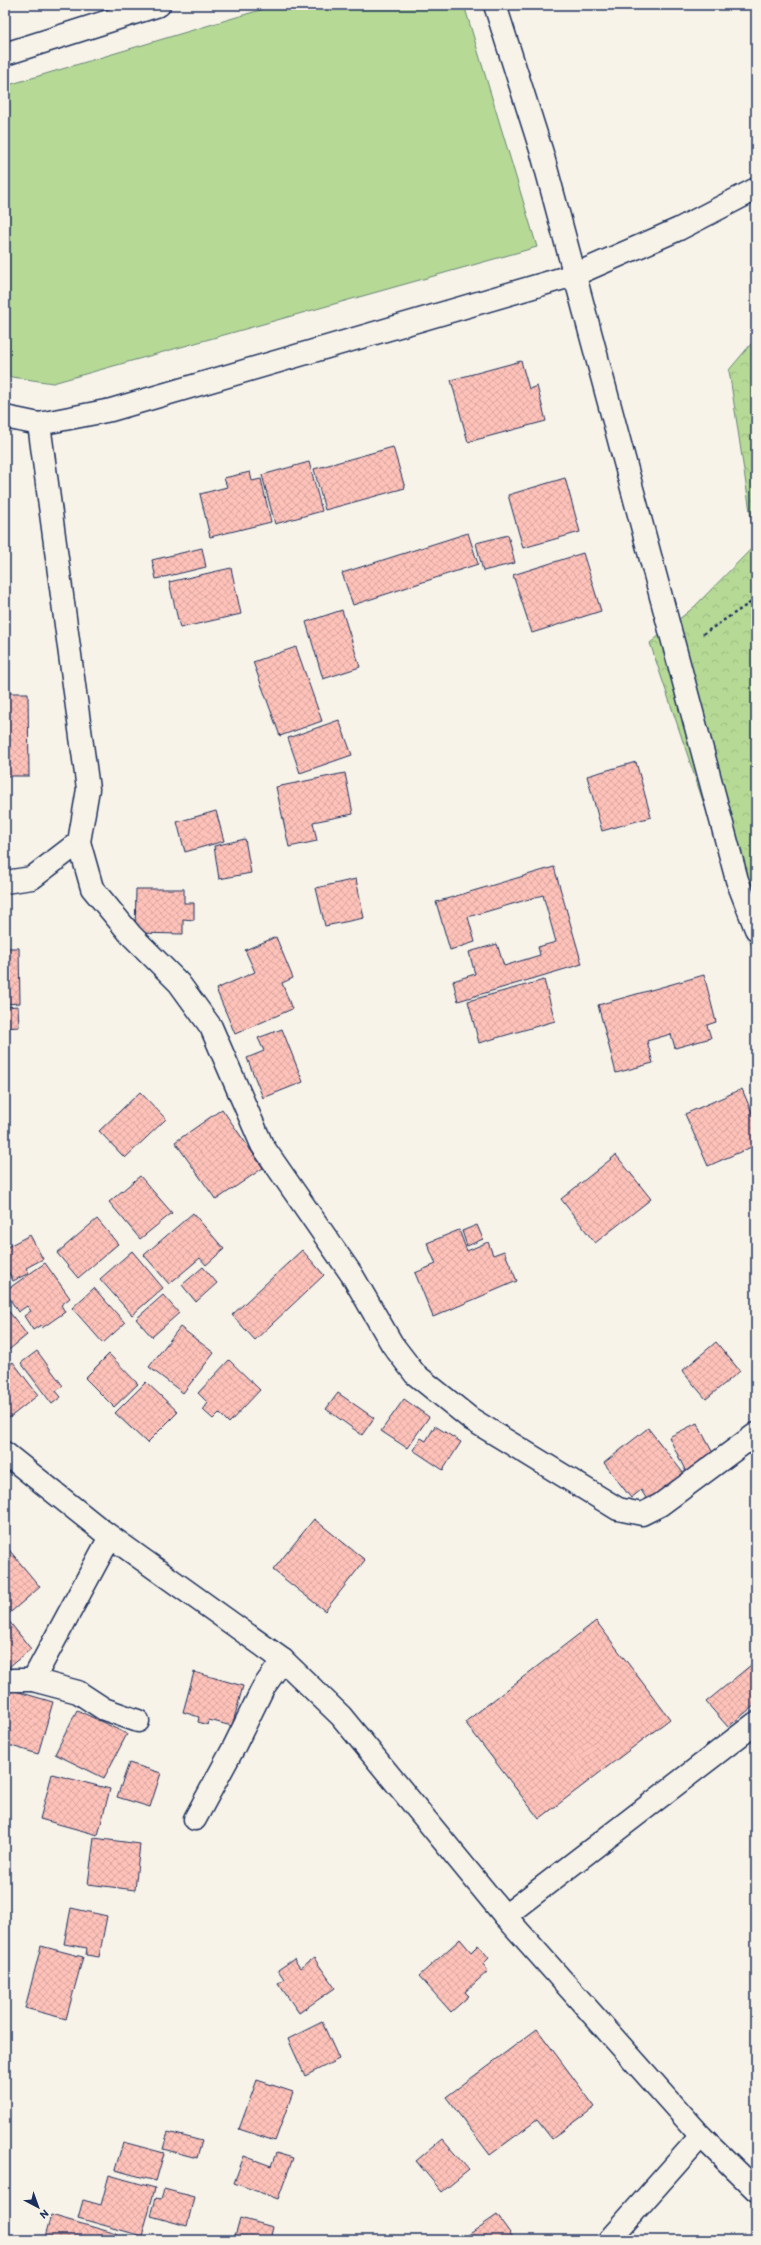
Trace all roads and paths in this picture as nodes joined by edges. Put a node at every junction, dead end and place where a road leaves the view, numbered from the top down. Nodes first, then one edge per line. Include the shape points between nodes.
1 (159, 5) edge
2 (496, 5) edge
3 (5, 54) edge
4 (756, 189) edge
5 (574, 275) junction
6 (5, 417) edge
7 (39, 424) junction
8 (756, 599) edge
9 (719, 626) dead end
10 (79, 842) junction
11 (5, 882) edge
12 (756, 929) edge
13 (756, 1434) edge
14 (5, 1453) edge
15 (110, 1537) junction
16 (283, 1660) junction
17 (5, 1680) edge
18 (33, 1680) junction
19 (138, 1721) dead end
20 (756, 1723) edge
21 (195, 1819) dead end
22 (505, 1916) junction
23 (701, 2136) junction
24 (756, 2190) edge
25 (609, 2240) edge

1 - 3 street
2 - 5 street via 542,153
4 - 5 street via 679,229
5 - 7 street via 111,410
5 - 12 street via 737,880
6 - 7 street
7 - 10 street via 88,789
8 - 9 path
10 - 11 street via 32,878
10 - 13 street via 92,888 179,984 212,1027 262,1145 352,1275 392,1344 415,1374 471,1419 618,1509 642,1514 660,1506
14 - 15 street
15 - 16 street
15 - 18 street
16 - 21 street via 263,1688
16 - 22 street via 341,1716
17 - 18 street
18 - 19 street via 78,1692 104,1709
20 - 22 street
22 - 23 street
23 - 24 street
23 - 25 street

